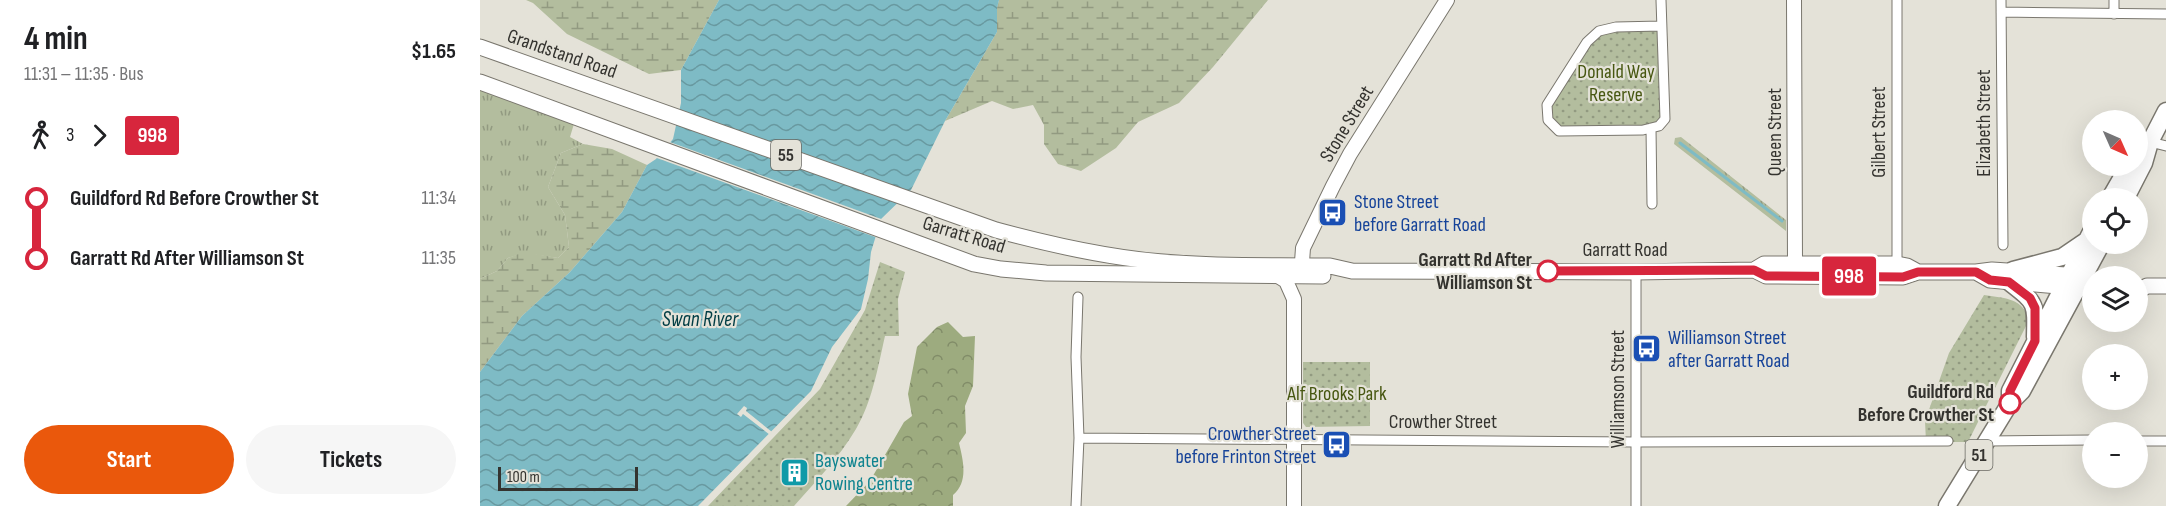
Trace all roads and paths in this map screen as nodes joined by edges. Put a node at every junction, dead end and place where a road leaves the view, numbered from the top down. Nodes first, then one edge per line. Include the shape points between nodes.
1 (1447, 0) edge
2 (1661, 0) edge
3 (1794, 0) edge
4 (1897, 0) edge
5 (2001, 0) edge
6 (2114, 0) edge
7 (2001, 12) junction
8 (2114, 14) junction
9 (2166, 14) edge
10 (1661, 26) junction
11 (480, 47) edge
12 (480, 82) edge
13 (630, 100) joint
14 (2166, 111) edge
15 (1651, 128) junction
16 (2151, 147) edge
17 (2131, 188) edge
18 (1652, 204) dead end
19 (2082, 244) edge
20 (2002, 245) dead end
21 (2089, 254) edge
22 (1795, 264) junction
23 (1897, 264) junction
24 (1754, 270) junction
25 (1305, 272) junction
26 (1636, 272) junction
27 (1918, 272) junction
28 (1278, 276) junction
29 (2011, 276) junction
30 (2080, 282) edge
31 (2148, 285) edge
32 (2166, 286) edge
33 (1078, 297) dead end
34 (1294, 299) junction
35 (2035, 341) junction
36 (2010, 403) junction
37 (1079, 438) junction
38 (1294, 439) junction
39 (2082, 440) edge
40 (1948, 441) dead end
41 (1988, 441) junction
42 (2148, 441) edge
43 (2166, 441) edge
44 (1636, 442) junction
45 (1077, 506) edge
46 (1294, 506) edge
47 (1636, 506) edge
48 (1947, 506) edge

1 - 25 street, Stone Street via 1350,154 1306,237 1301,255
2 - 10 street
3 - 22 street, Queen Street
4 - 23 street, Gilbert Street
5 - 7 street, Elizabeth Street
6 - 8 street
7 - 8 street
7 - 20 street, Elizabeth Street
8 - 9 street
10 - 15 street via 1665,120
10 - 15 street via 1599,31 1587,42 1547,105 1548,120 1559,131
11 - 13 main road, Grandstand Road / 55
12 - 28 main road, Garratt Road / 55 via 974,264 1046,273
13 - 25 main road, Garratt Road / 55 via 1032,240 1176,263
14 - 16 highway
15 - 18 street
16 - 17 highway
19 - 29 highway via 2062,257
21 - 30 highway, 51
22 - 23 main road, Garratt Road / 55
22 - 24 main road, Garratt Road / 55 via 1764,264
23 - 27 main road, Garratt Road / 55
24 - 26 main road, Garratt Road / 55
24 - 27 main road, Garratt Road / 55 via 1766,276 1903,277
25 - 26 main road, Garratt Road / 55 via 1330,266 1352,271
25 - 28 main road, Garratt Road / 55
25 - 34 street
26 - 44 street, Williamson Street
27 - 29 main road, Garratt Road / 55 via 1992,270
28 - 34 street via 1286,281
29 - 30 main road, Garratt Road / 55
29 - 35 highway via 2033,303
30 - 35 highway, 51
30 - 36 highway, 51 via 2022,391
31 - 32 main road
33 - 37 street
34 - 38 street
35 - 36 highway, 51 via 2010,391
36 - 41 highway, 51
37 - 38 street, Crowther Street
37 - 45 street
38 - 44 street, Crowther Street
38 - 46 street
39 - 41 street
40 - 44 street, Crowther Street
41 - 48 highway, 51
42 - 43 street
44 - 47 street, Williamson Street

